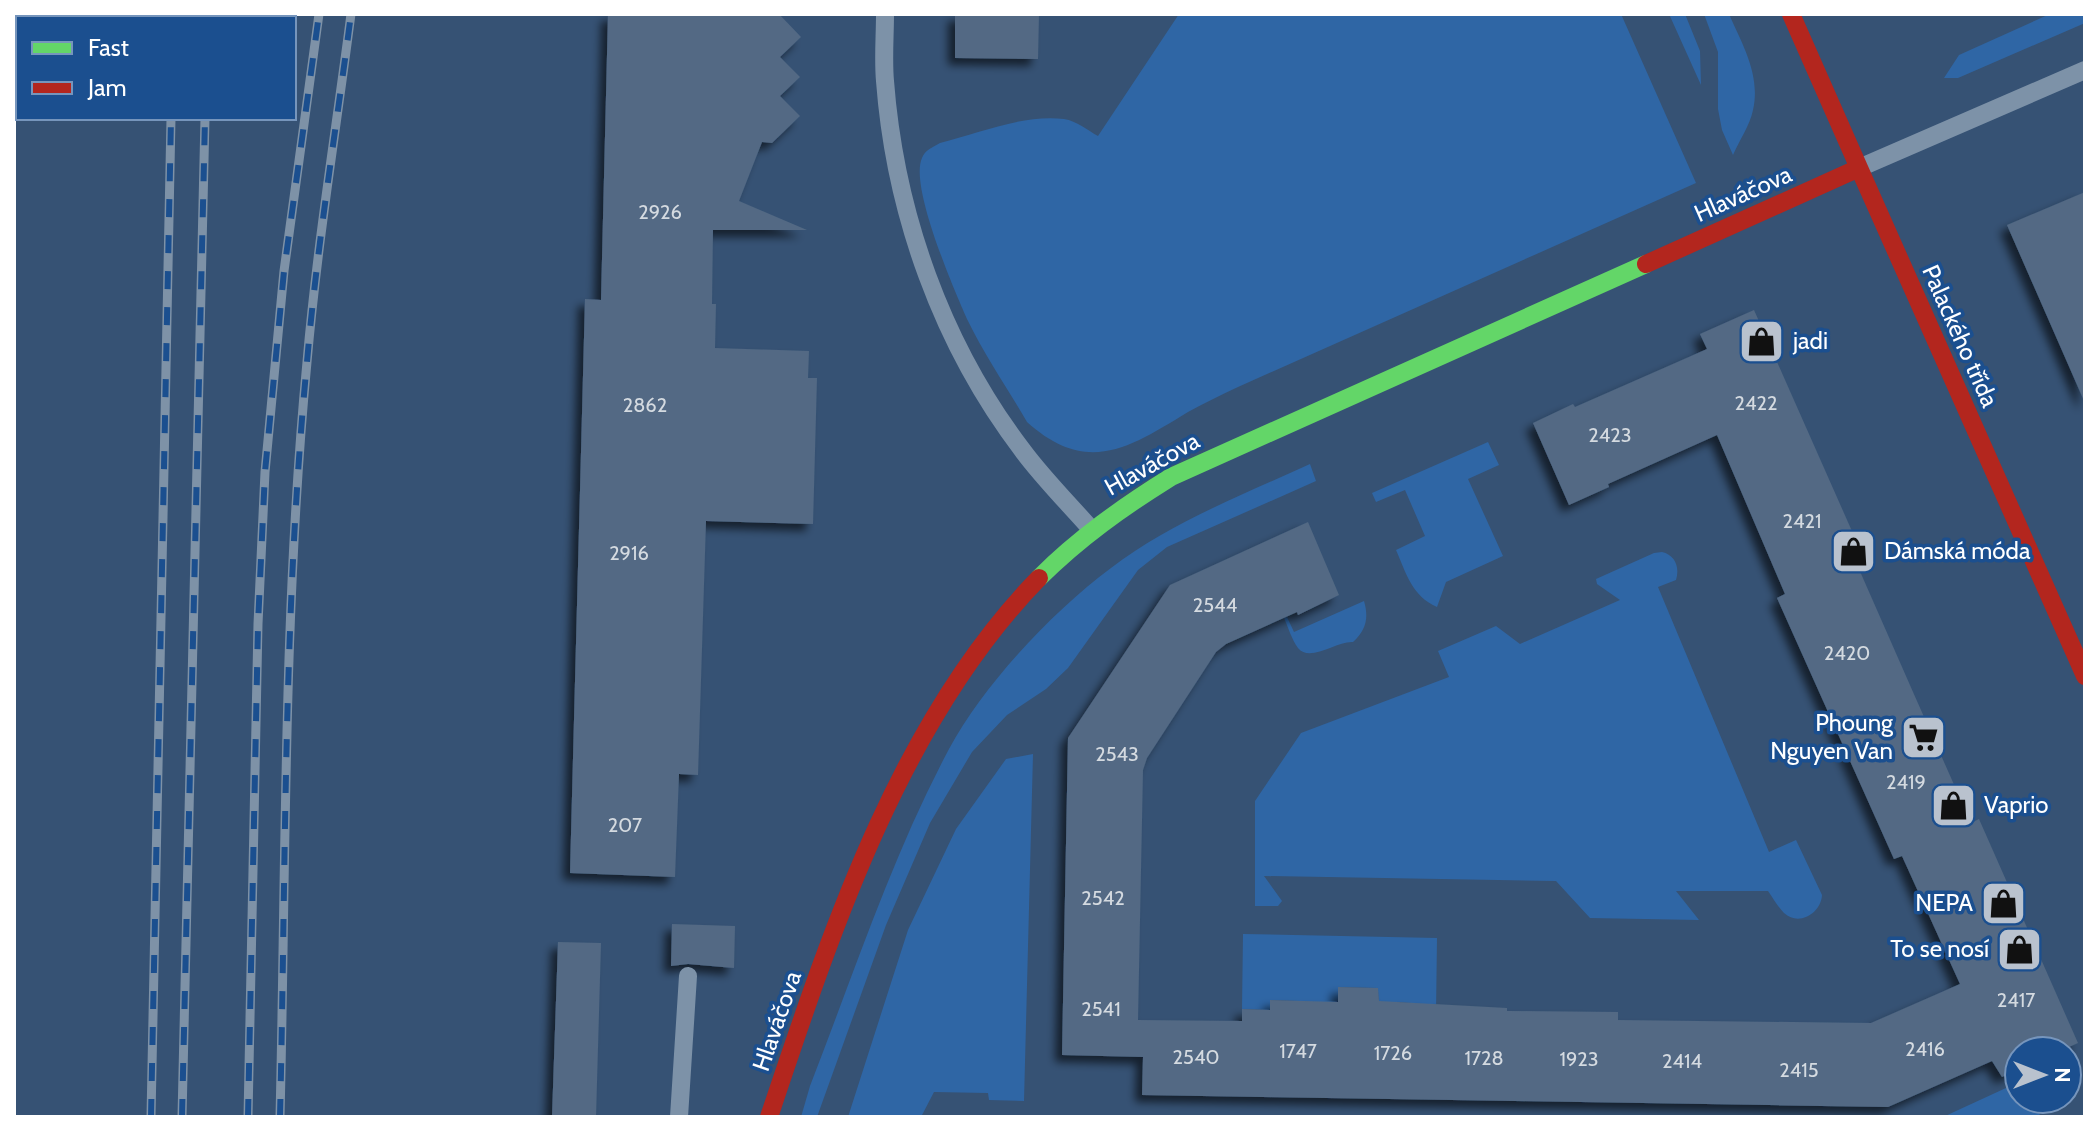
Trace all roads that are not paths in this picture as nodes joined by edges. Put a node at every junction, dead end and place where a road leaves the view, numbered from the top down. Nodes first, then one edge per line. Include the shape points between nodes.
1 (885, 14) edge
2 (1791, 14) edge
3 (2085, 70) edge
4 (1859, 168) junction
5 (1091, 529) junction
6 (2085, 676) edge
7 (688, 976) dead end
8 (679, 1117) edge
9 (769, 1117) edge

1 - 5 lane via 884,79 905,210 945,319 981,391 1023,452
2 - 4 main road, Palackého třída
3 - 4 lane
4 - 5 main road, Hlaváčova via 1171,477
4 - 6 main road, Palackého třída
5 - 9 main road, Hlaváčova via 1011,606 928,725 838,922
7 - 8 lane

